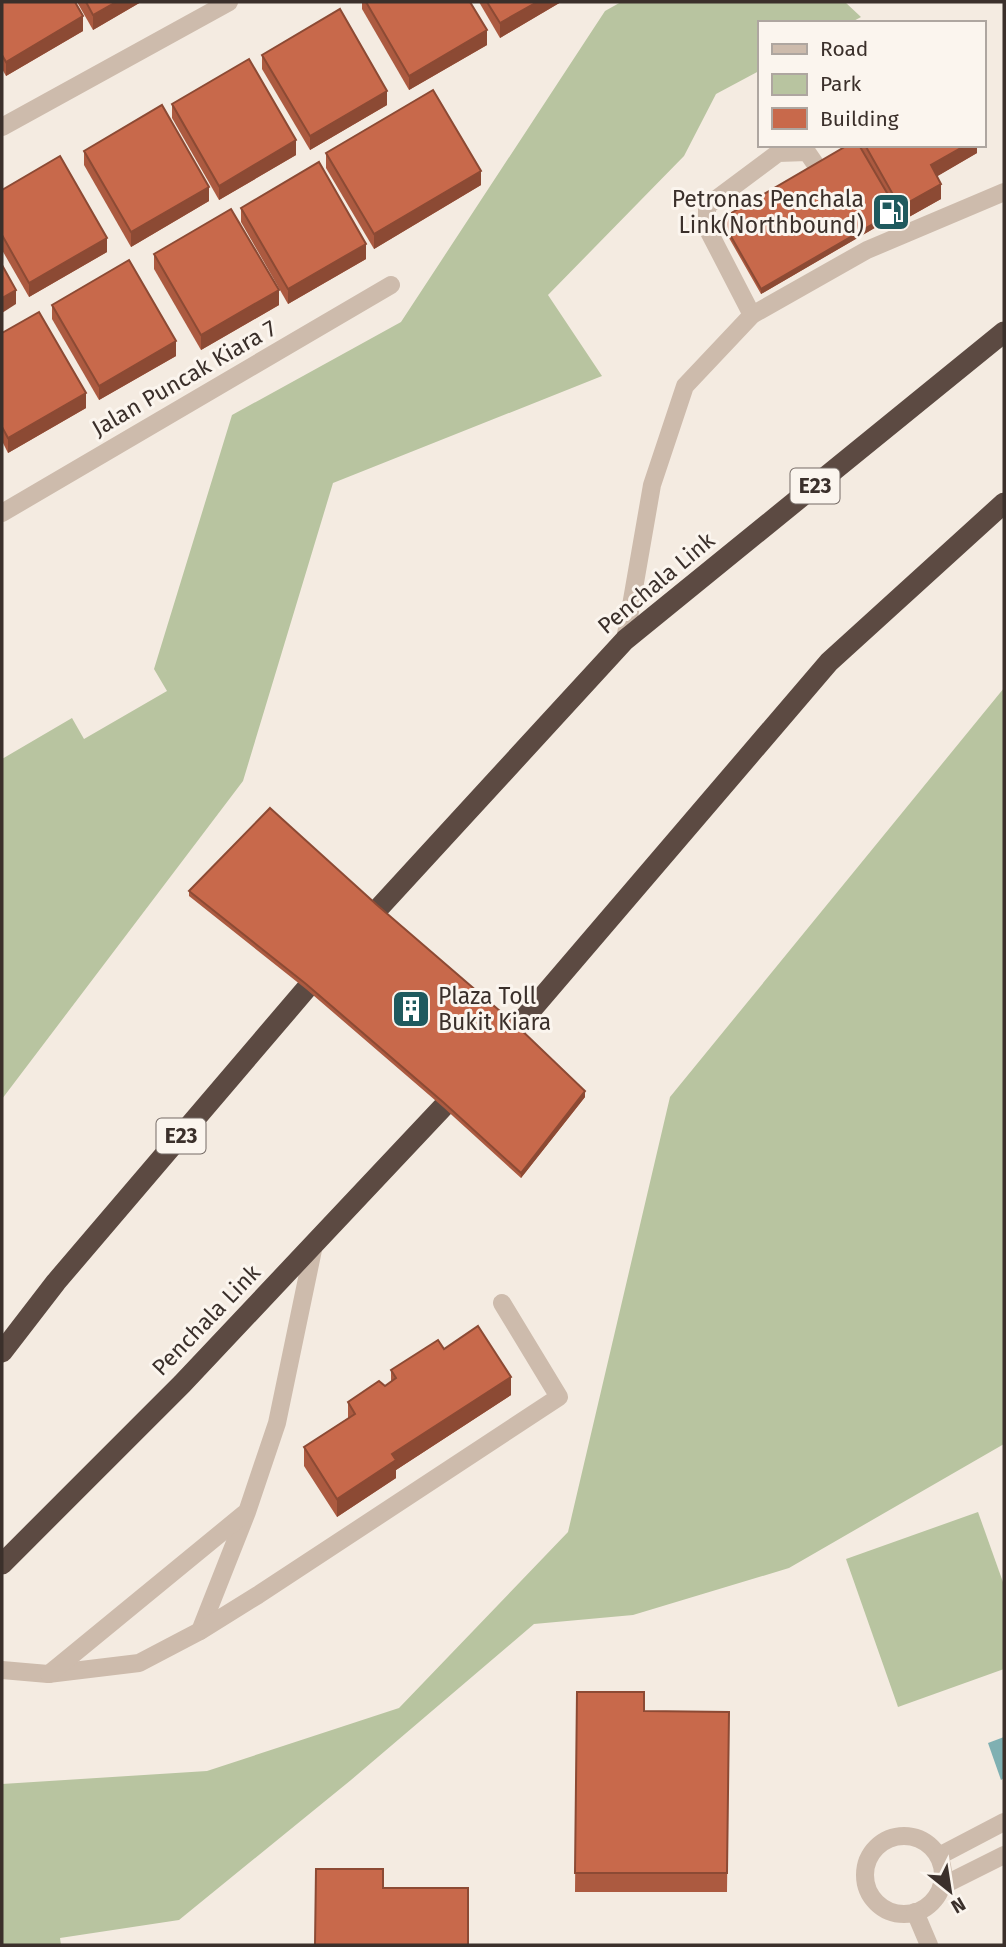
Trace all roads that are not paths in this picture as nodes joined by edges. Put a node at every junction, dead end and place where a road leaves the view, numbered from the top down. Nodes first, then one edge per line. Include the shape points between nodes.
1 (229, 2) edge
2 (2, 127) edge
3 (818, 168) edge
4 (1004, 192) edge
5 (391, 285) dead end
6 (752, 316) junction
7 (1004, 332) edge
8 (1004, 503) edge
9 (2, 513) edge
10 (625, 640) junction
11 (377, 910) edge
12 (306, 989) edge
13 (515, 1030) edge
14 (443, 1107) edge
15 (314, 1245) junction
16 (502, 1303) dead end
17 (2, 1352) edge
18 (247, 1512) junction
19 (2, 1564) edge
20 (200, 1631) junction
21 (2, 1670) edge
22 (48, 1674) junction
23 (1004, 1822) edge
24 (1004, 1855) edge
25 (939, 1856) junction
26 (942, 1886) junction
27 (915, 1912) junction
28 (929, 1945) edge

1 - 2 street
3 - 6 street via 807,152 778,153 707,206 707,228
4 - 6 street via 863,243
5 - 9 street, Jalan Puncak Kiara 7
6 - 10 street via 685,386 652,485
7 - 10 highway, Penchala Link / E23
8 - 13 highway via 829,662
10 - 11 highway, Penchala Link / E23
12 - 17 highway, E23 via 56,1282
14 - 15 highway, Penchala Link
15 - 18 street via 277,1423
15 - 19 highway, Penchala Link
16 - 20 street via 559,1397
18 - 20 street
18 - 22 street
20 - 22 street via 139,1663
21 - 22 street
23 - 25 street
24 - 26 street
25 - 26 street
25 - 27 street via 924,1840 898,1835 875,1847 868,1858 864,1871 870,1896 890,1911
26 - 27 street via 927,1906
27 - 28 street

